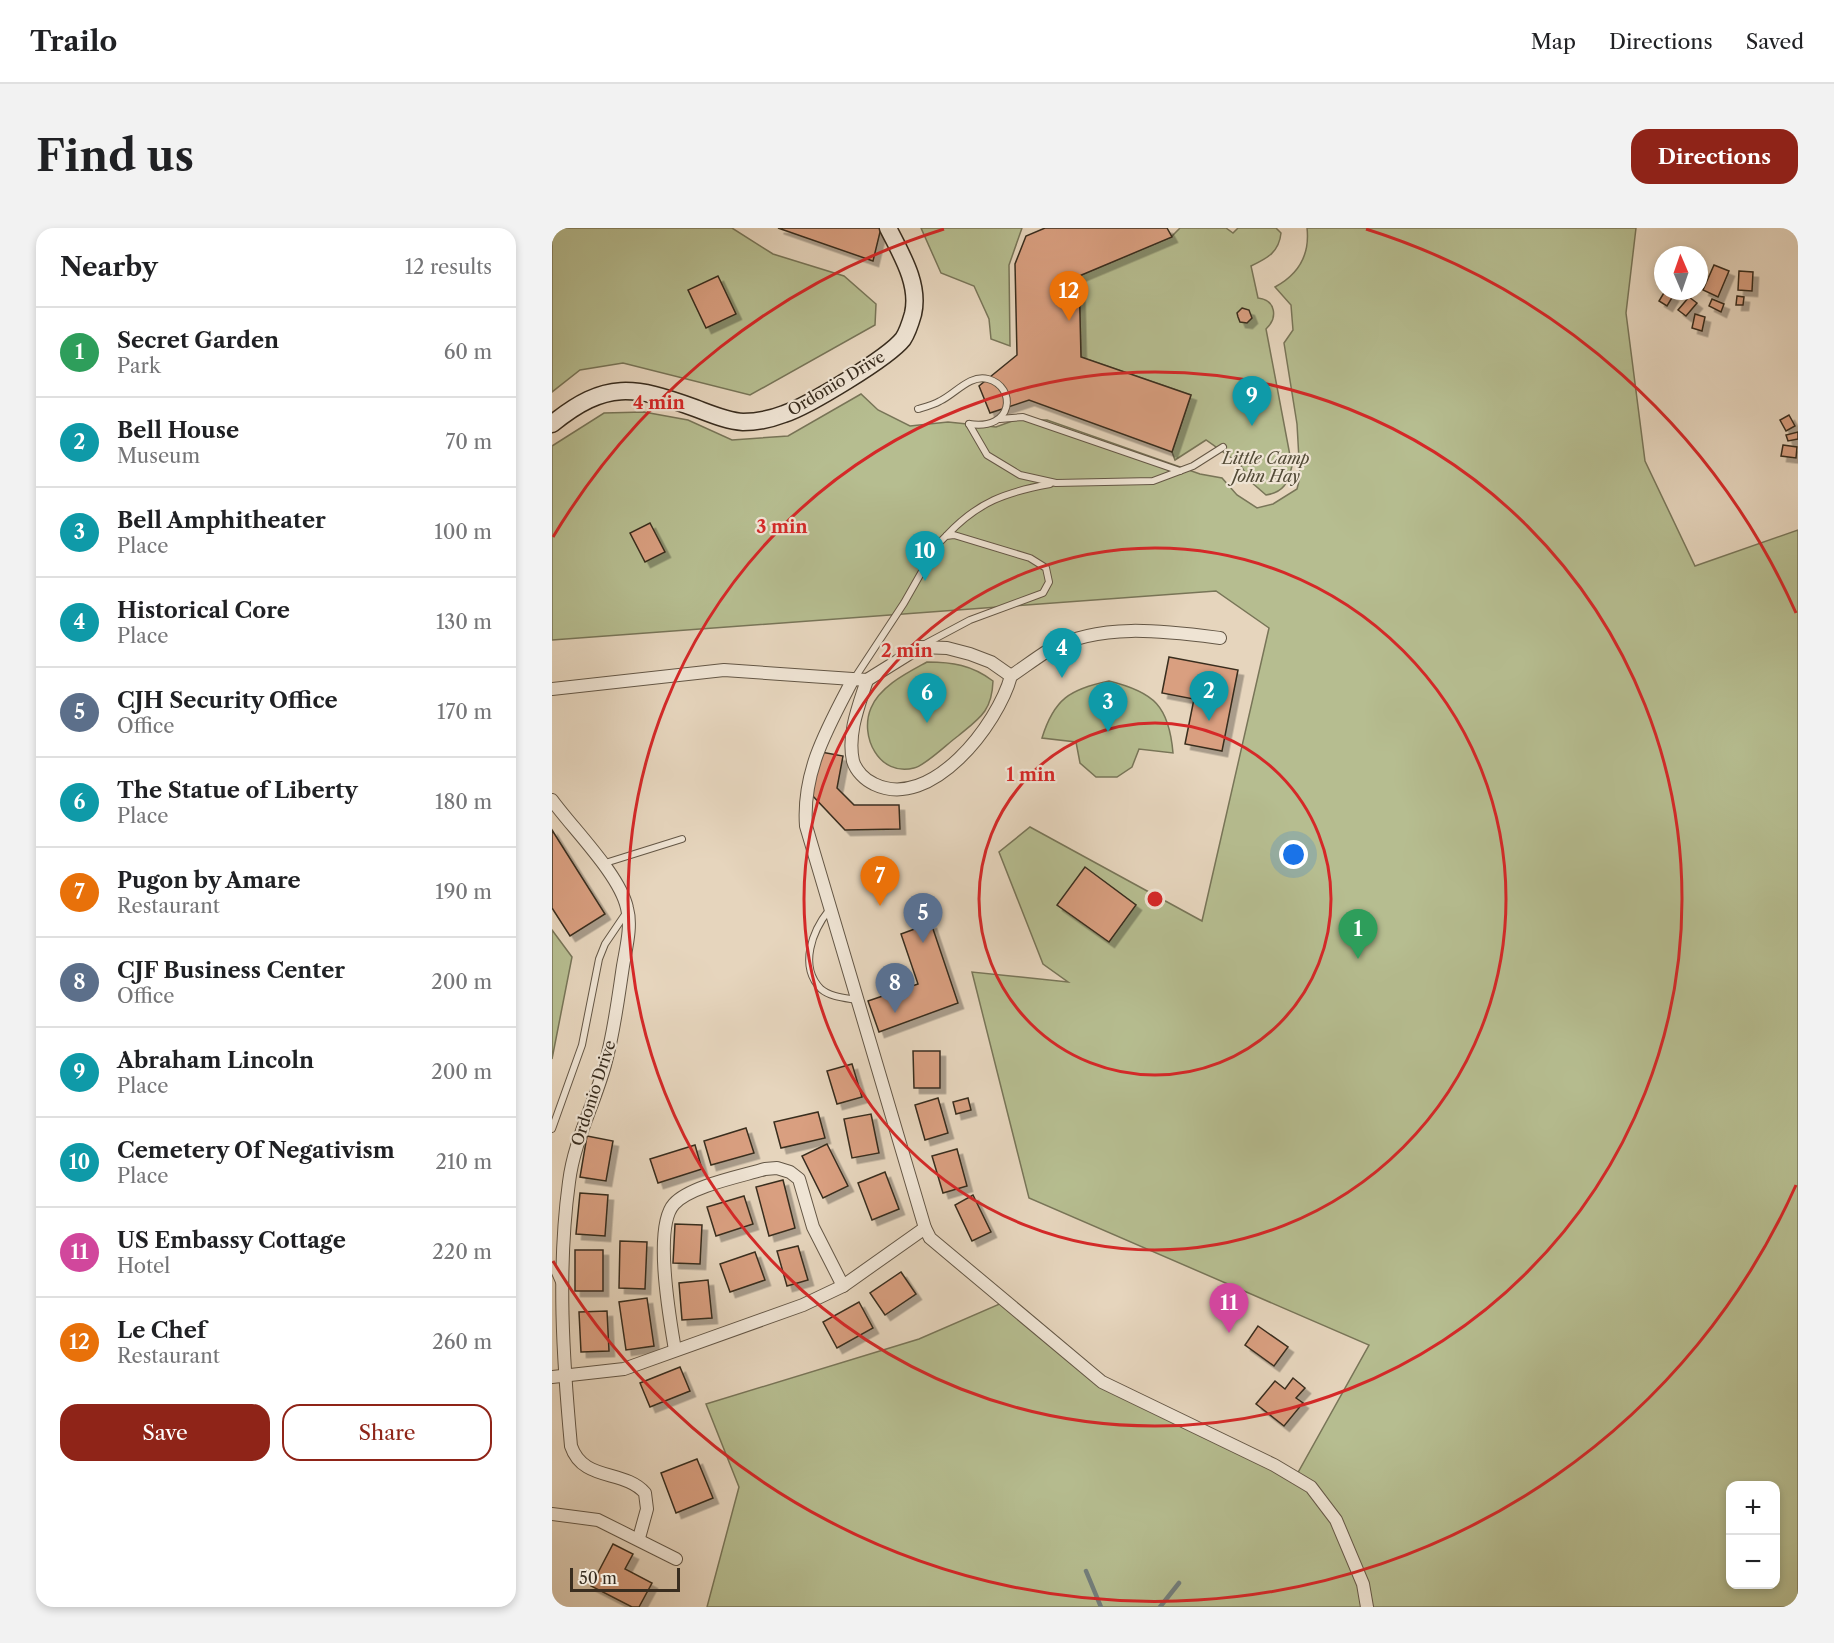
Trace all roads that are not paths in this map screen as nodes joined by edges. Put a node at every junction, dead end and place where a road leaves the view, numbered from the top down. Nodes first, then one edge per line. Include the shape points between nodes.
1 (888, 228) edge
2 (918, 409) dead end
3 (1000, 419) junction
4 (552, 424) edge
5 (1223, 447) dead end
6 (1180, 471) junction
7 (1056, 483) junction
8 (946, 536) junction
9 (1220, 638) dead end
10 (920, 647) junction
11 (1011, 676) junction
12 (853, 680) junction
13 (867, 680) junction
14 (552, 689) edge
15 (552, 800) edge
16 (682, 839) dead end
17 (602, 864) junction
18 (628, 910) junction
19 (830, 910) junction
20 (858, 1000) junction
21 (552, 1129) edge
22 (925, 1228) junction
23 (552, 1266) edge
24 (843, 1286) junction
25 (562, 1290) junction
26 (675, 1350) junction
27 (558, 1376) edge
28 (552, 1514) edge
29 (639, 1538) junction
30 (676, 1559) dead end
31 (1367, 1607) edge

1 - 4 street, Ordonio Drive via 910,273 913,313 903,338 872,365 785,414 763,420 725,419 631,390 592,398
2 - 3 lane via 983,378 1002,389 1006,403
3 - 6 lane via 1023,417
3 - 7 lane via 990,425 969,424 987,455 1020,475
5 - 6 lane
6 - 7 lane via 1153,481
7 - 8 lane via 991,499 961,519
8 - 10 lane via 1030,558 1046,568 1049,582 1043,593 970,620
8 - 12 lane
9 - 11 street via 1155,631 1087,637 1051,649
10 - 11 street via 970,654
10 - 13 street
11 - 13 street via 994,719 960,761 910,788 893,790 870,782 854,763 853,734
12 - 13 street
12 - 14 street via 724,670
12 - 19 street via 822,740 806,786 806,826
15 - 17 street, Ordonio Drive
16 - 17 lane
17 - 18 street, Ordonio Drive via 623,894
18 - 21 lane via 599,959 582,1045
18 - 25 street, Ordonio Drive via 610,1045 581,1129 569,1183
19 - 20 street
19 - 20 lane via 814,932 809,952 813,974 821,989
20 - 22 street
22 - 24 street
22 - 31 street via 930,1238 1102,1382 1311,1487 1336,1520 1363,1584
23 - 25 lane
24 - 26 street via 764,1320
24 - 26 street via 813,1227 799,1179 790,1172 765,1169 688,1194 675,1203 666,1230 664,1273
25 - 27 street, Ordonio Drive
26 - 27 street via 624,1369
27 - 29 street, Ordonio Drive via 574,1457 592,1470 634,1484 645,1493 647,1509
28 - 29 street via 598,1520
29 - 30 street

